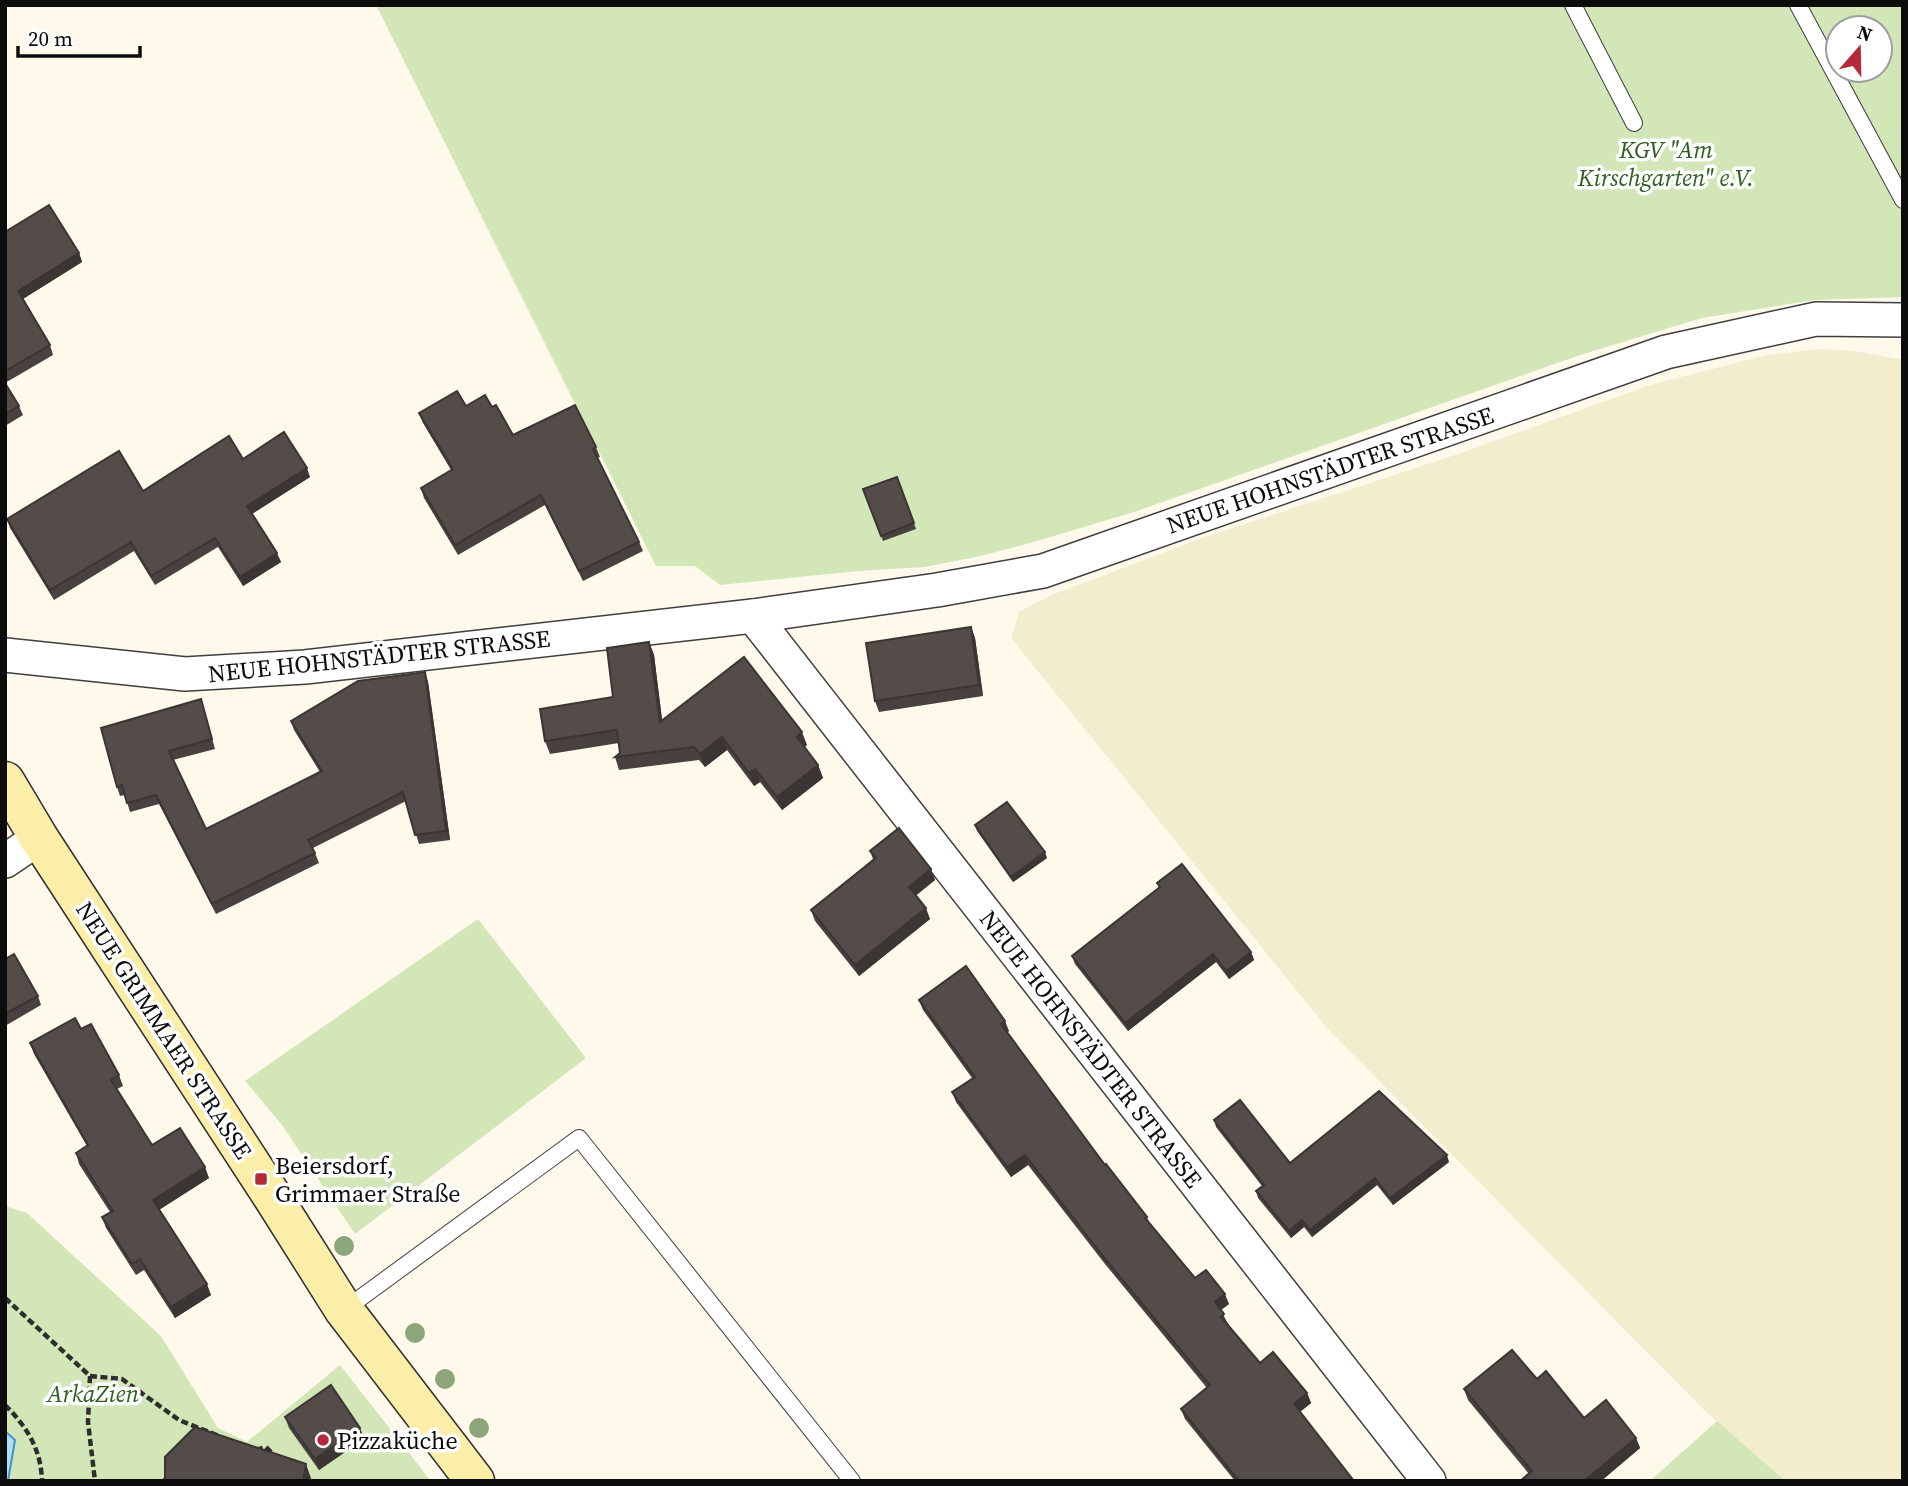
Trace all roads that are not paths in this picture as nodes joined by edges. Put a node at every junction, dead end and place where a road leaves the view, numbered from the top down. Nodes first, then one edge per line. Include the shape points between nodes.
1 (1573, 5) edge
2 (1798, 5) edge
3 (1634, 123) dead end
4 (1903, 200) edge
5 (1903, 320) edge
6 (753, 616) junction
7 (5, 655) edge
8 (5, 781) edge
9 (39, 838) junction
10 (5, 861) edge
11 (344, 1310) junction
12 (475, 1481) edge
13 (852, 1481) edge
14 (1429, 1481) edge

1 - 3 lane
2 - 4 lane
5 - 6 street, NEUE HOHNSTÄDTER STRASSE via 1816,319 1666,352 1043,571
6 - 7 street, NEUE HOHNSTÄDTER STRASSE via 305,667 185,674
6 - 14 street, NEUE HOHNSTÄDTER STRASSE
8 - 9 street, NEUE GRIMMAER STRASSE
9 - 10 street
9 - 11 street, NEUE GRIMMAER STRASSE
11 - 12 street, NEUE GRIMMAER STRASSE
11 - 13 lane via 579,1138

